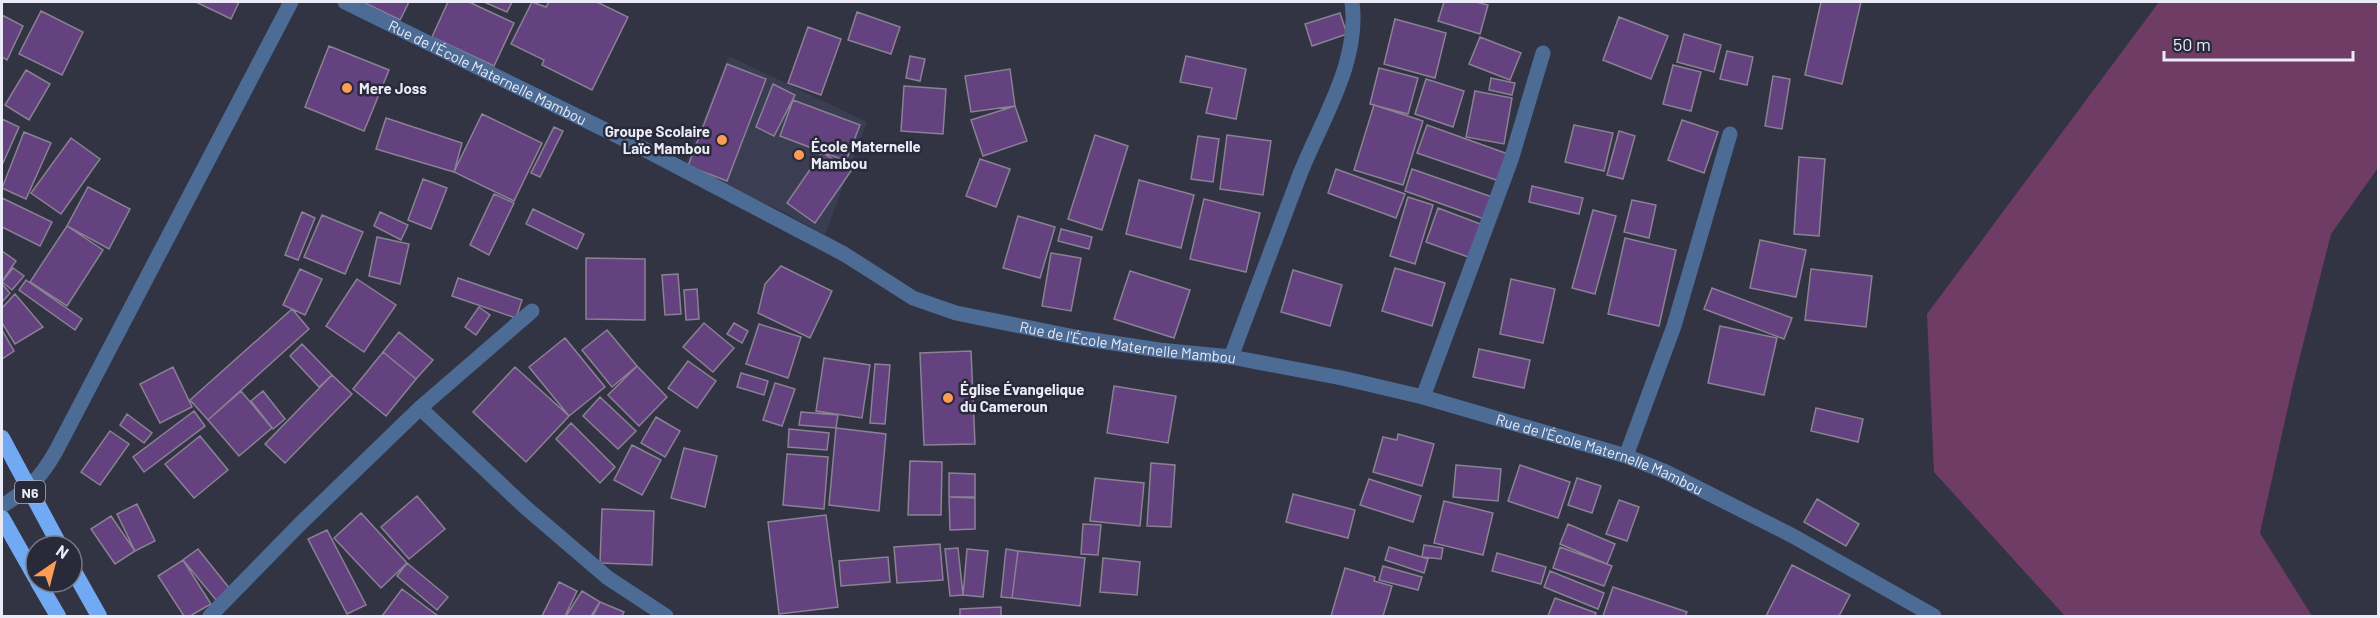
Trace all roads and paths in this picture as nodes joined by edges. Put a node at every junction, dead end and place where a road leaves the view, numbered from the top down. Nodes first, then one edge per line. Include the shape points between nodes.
1 (291, 2) edge
2 (345, 2) edge
3 (1352, 2) edge
4 (1543, 53) dead end
5 (1730, 134) dead end
6 (532, 311) dead end
7 (1231, 357) junction
8 (1423, 397) junction
9 (420, 408) junction
10 (2, 438) edge
11 (1626, 456) junction
12 (28, 489) junction
13 (2, 506) edge
14 (2, 518) edge
15 (53, 534) edge
16 (24, 557) edge
17 (84, 589) edge
18 (45, 594) edge
19 (58, 616) edge
20 (99, 616) edge
21 (210, 616) edge
22 (666, 616) edge
23 (1935, 616) edge

1 - 12 street via 56,451
2 - 7 street, Rue de l'École Maternelle Mambou via 642,148 844,254 913,298 956,313 1080,338
3 - 7 street via 1355,22 1345,70 1301,171
4 - 8 street via 1511,160
5 - 11 street via 1674,326
6 - 9 street
7 - 8 street, Rue de l'École Maternelle Mambou
8 - 11 street, Rue de l'École Maternelle Mambou
9 - 21 street
9 - 22 street via 608,578
10 - 12 highway, N6
11 - 23 street, Rue de l'École Maternelle Mambou via 1793,536
12 - 13 street
12 - 15 highway, N6
14 - 16 highway, N6
17 - 20 highway
18 - 19 highway

